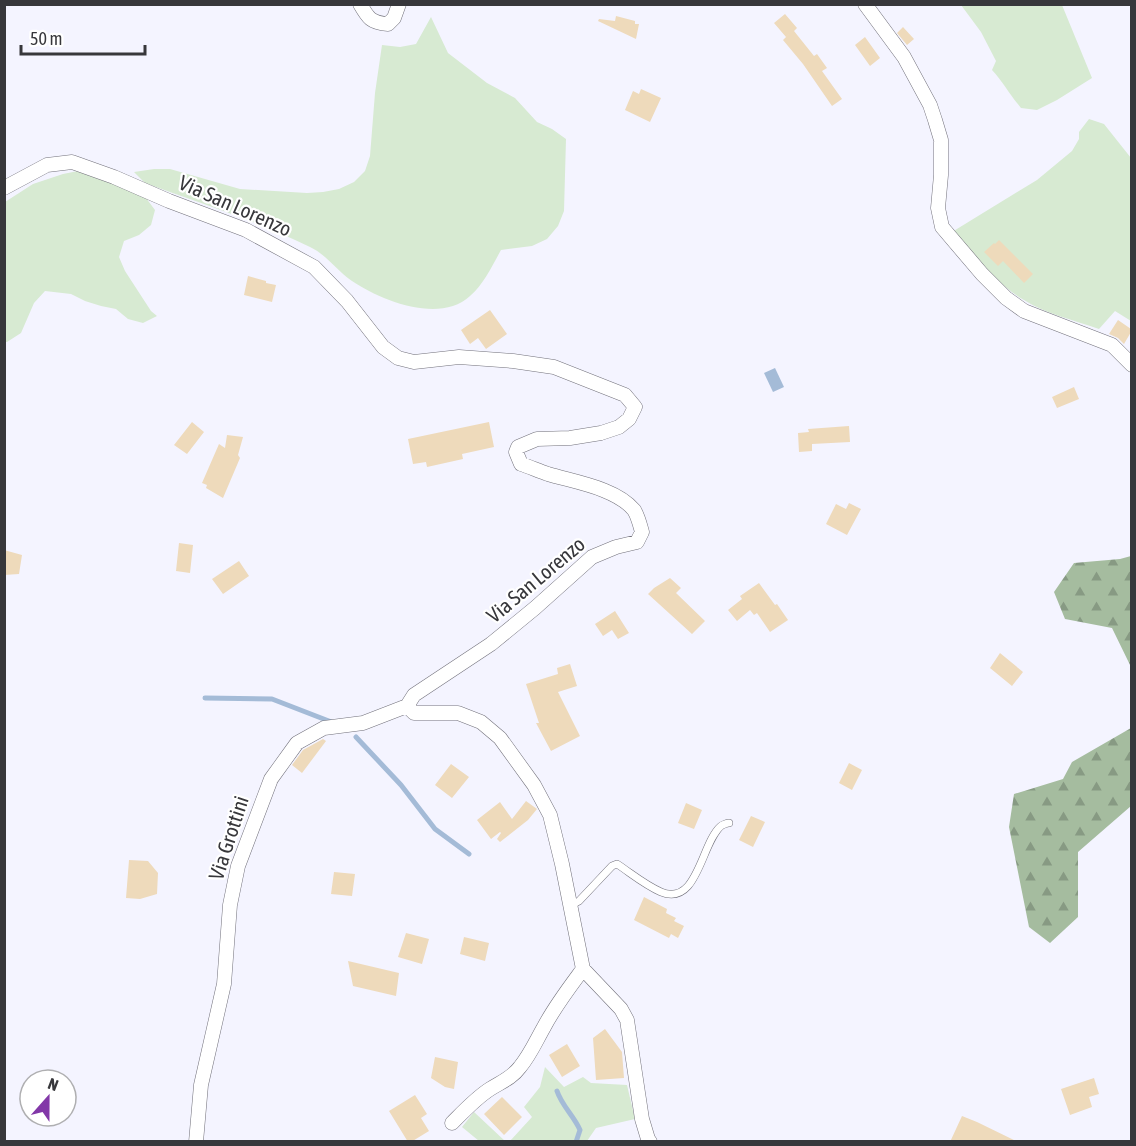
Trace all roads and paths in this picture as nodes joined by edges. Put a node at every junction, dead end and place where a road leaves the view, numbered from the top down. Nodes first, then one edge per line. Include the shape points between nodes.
1 (360, 4) edge
2 (399, 4) edge
3 (865, 4) edge
4 (4, 188) edge
5 (1131, 365) edge
6 (408, 706) junction
7 (729, 823) dead end
8 (570, 906) junction
9 (583, 969) junction
10 (452, 1123) dead end
11 (196, 1142) edge
12 (650, 1142) edge

1 - 2 street via 371,20 387,24
3 - 5 street via 904,57 930,105 941,140 938,208 942,227 982,274 1024,311 1112,345
4 - 6 street, Via San Lorenzo via 47,165 72,162 246,230 314,267 347,301 382,347 398,358 414,362 459,357 554,367 625,395 635,406 629,419 619,427 570,438 537,439 518,447 516,452 521,464 604,490 622,500 639,522 642,532 637,542 592,556 491,644 414,695
6 - 8 street via 414,713 458,712 481,722 500,738 550,815
6 - 11 street, Via Grottini via 363,723 324,728 297,743 271,779 238,866 230,905 224,984 201,1085
7 - 8 lane via 721,825 714,836 687,889 676,894 663,893 617,864
8 - 9 street
9 - 10 street via 559,1000 520,1068 489,1089
9 - 12 street via 627,1020 642,1119

